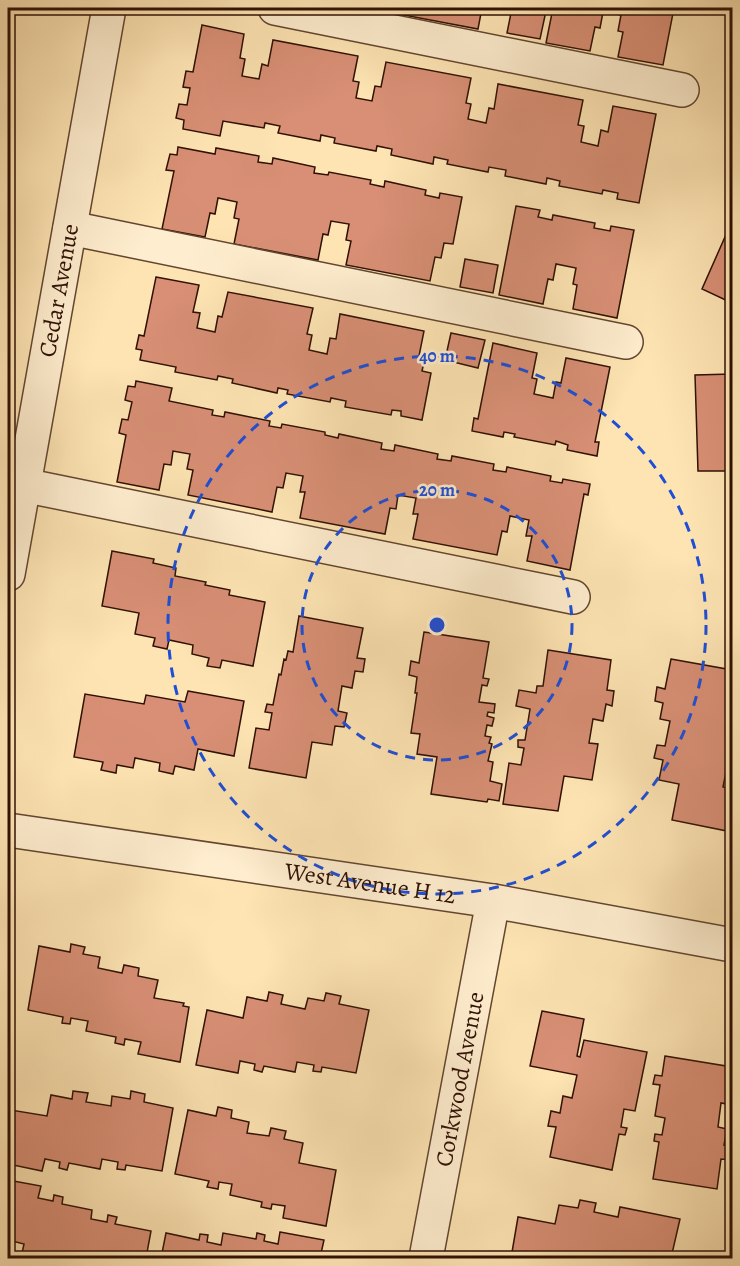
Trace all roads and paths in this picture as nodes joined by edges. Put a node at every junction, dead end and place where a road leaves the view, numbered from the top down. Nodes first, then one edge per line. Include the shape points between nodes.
1 (109, 8) edge
2 (275, 8) edge
3 (682, 90) dead end
4 (70, 228) junction
5 (626, 342) dead end
6 (23, 486) junction
7 (8, 574) edge
8 (573, 597) dead end
9 (8, 830) edge
10 (493, 902) junction
11 (732, 945) edge
12 (426, 1258) edge

1 - 4 street, Cedar Avenue
2 - 3 street
4 - 5 street
4 - 6 street, Cedar Avenue
6 - 7 street, Cedar Avenue
6 - 8 street
9 - 10 street, West Avenue H 12
10 - 11 street, West Avenue H 12
10 - 12 street, Corkwood Avenue

